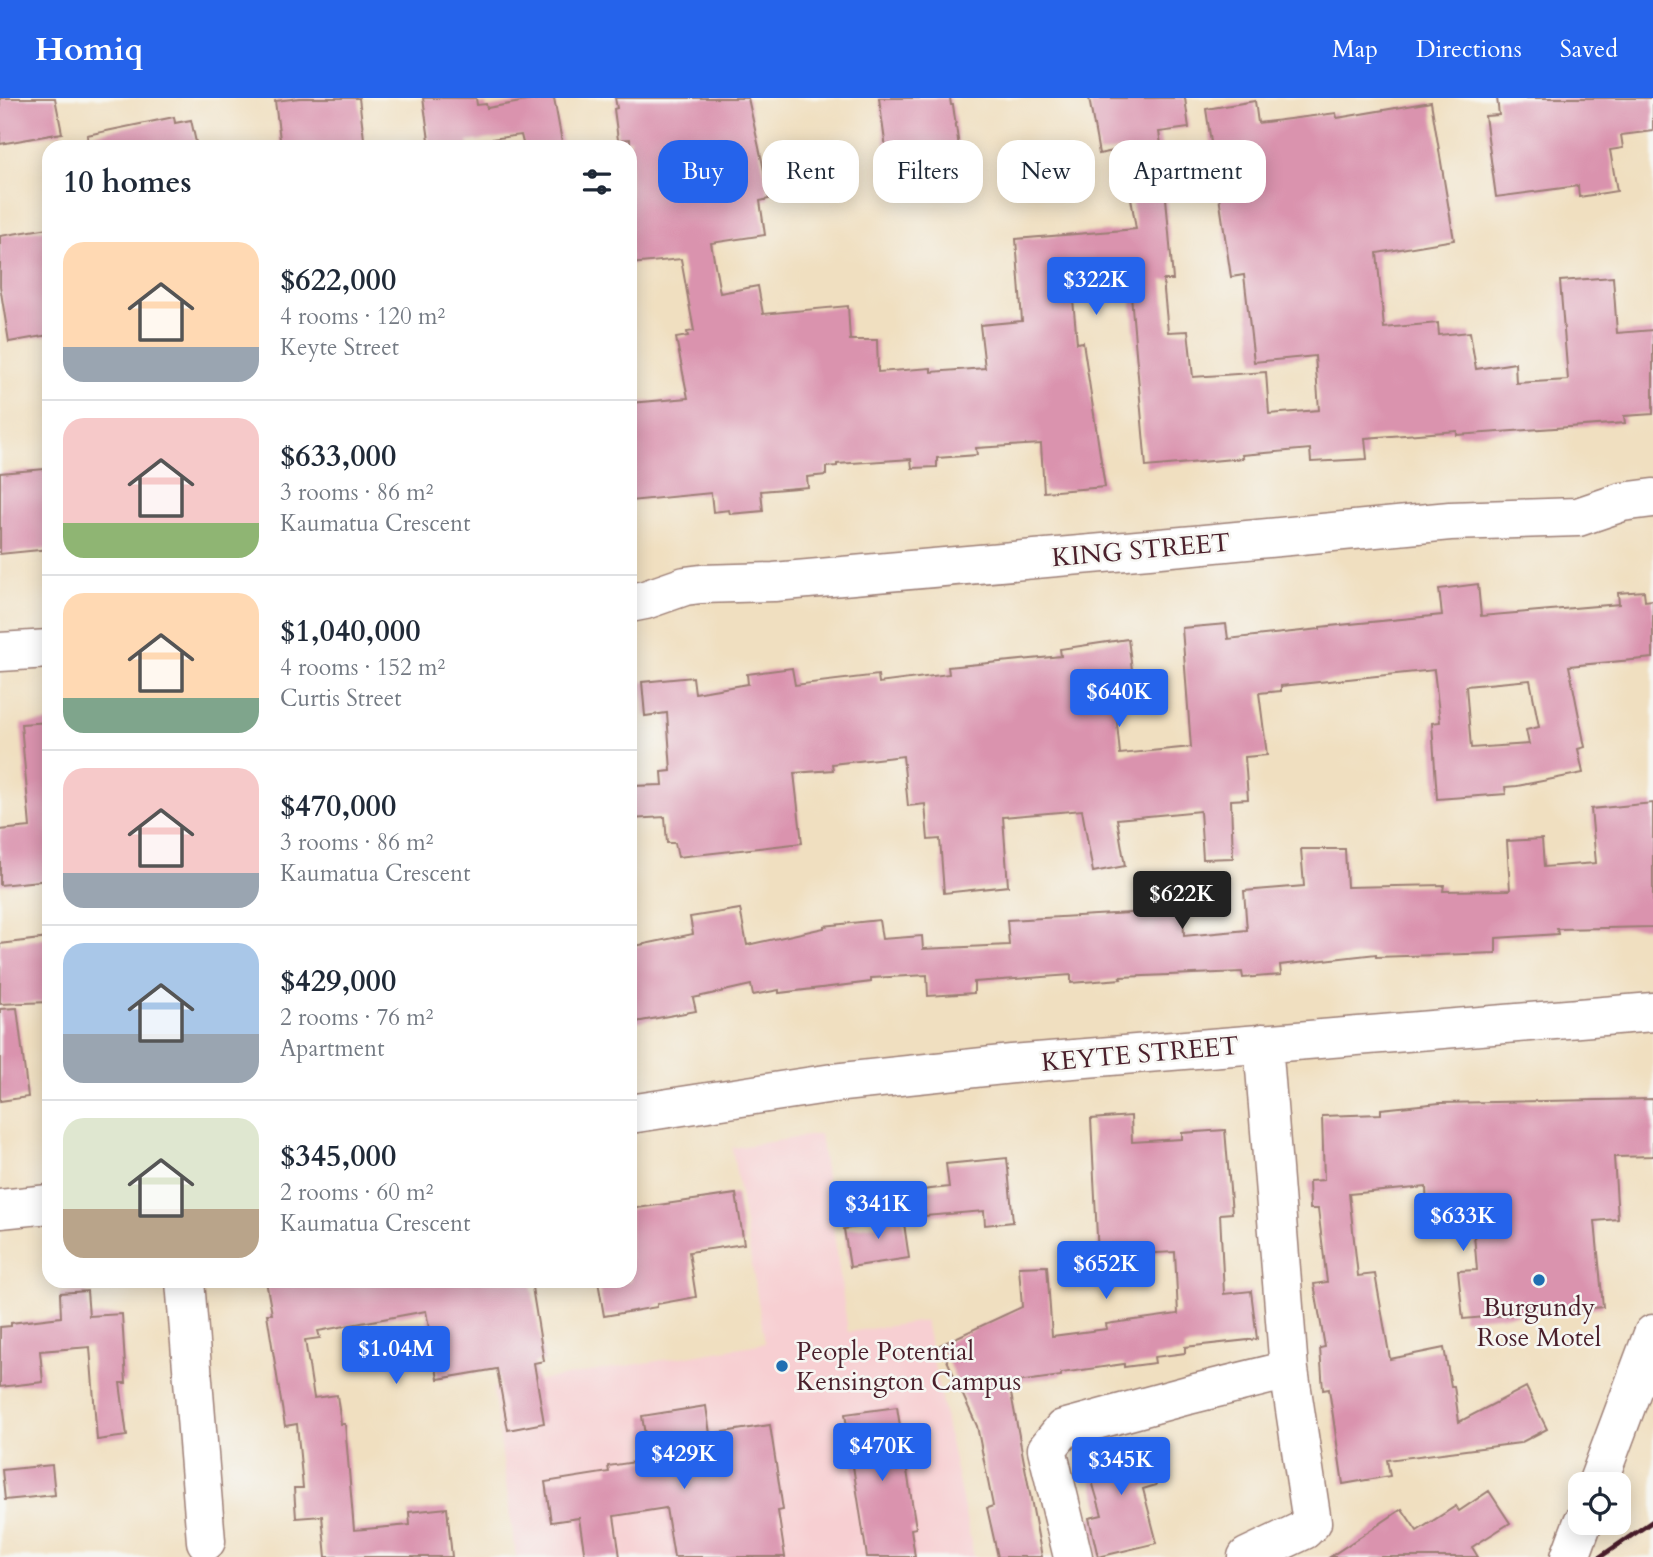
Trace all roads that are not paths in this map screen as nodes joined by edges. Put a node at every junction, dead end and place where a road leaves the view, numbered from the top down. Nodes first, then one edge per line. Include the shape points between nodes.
1 (1653, 498) edge
2 (637, 602) edge
3 (42, 649) edge
4 (0, 652) edge
5 (1653, 1012) edge
6 (1263, 1043) junction
7 (637, 1113) edge
8 (42, 1205) edge
9 (0, 1209) edge
10 (186, 1288) edge
11 (1653, 1334) edge
12 (1289, 1370) junction
13 (1601, 1472) edge
14 (1578, 1535) edge
15 (206, 1541) dead end
16 (1073, 1557) edge
17 (1247, 1557) edge
18 (1570, 1557) edge

1 - 2 street, KING STREET via 1622,502 1578,517 1450,521 774,582 701,584
3 - 4 street
5 - 6 street, KEYTE STREET
6 - 7 street, KEYTE STREET via 833,1083
6 - 12 street
8 - 9 street
10 - 15 street
11 - 13 street
12 - 16 street via 1063,1429 1047,1449
12 - 17 street via 1312,1522
14 - 18 street

